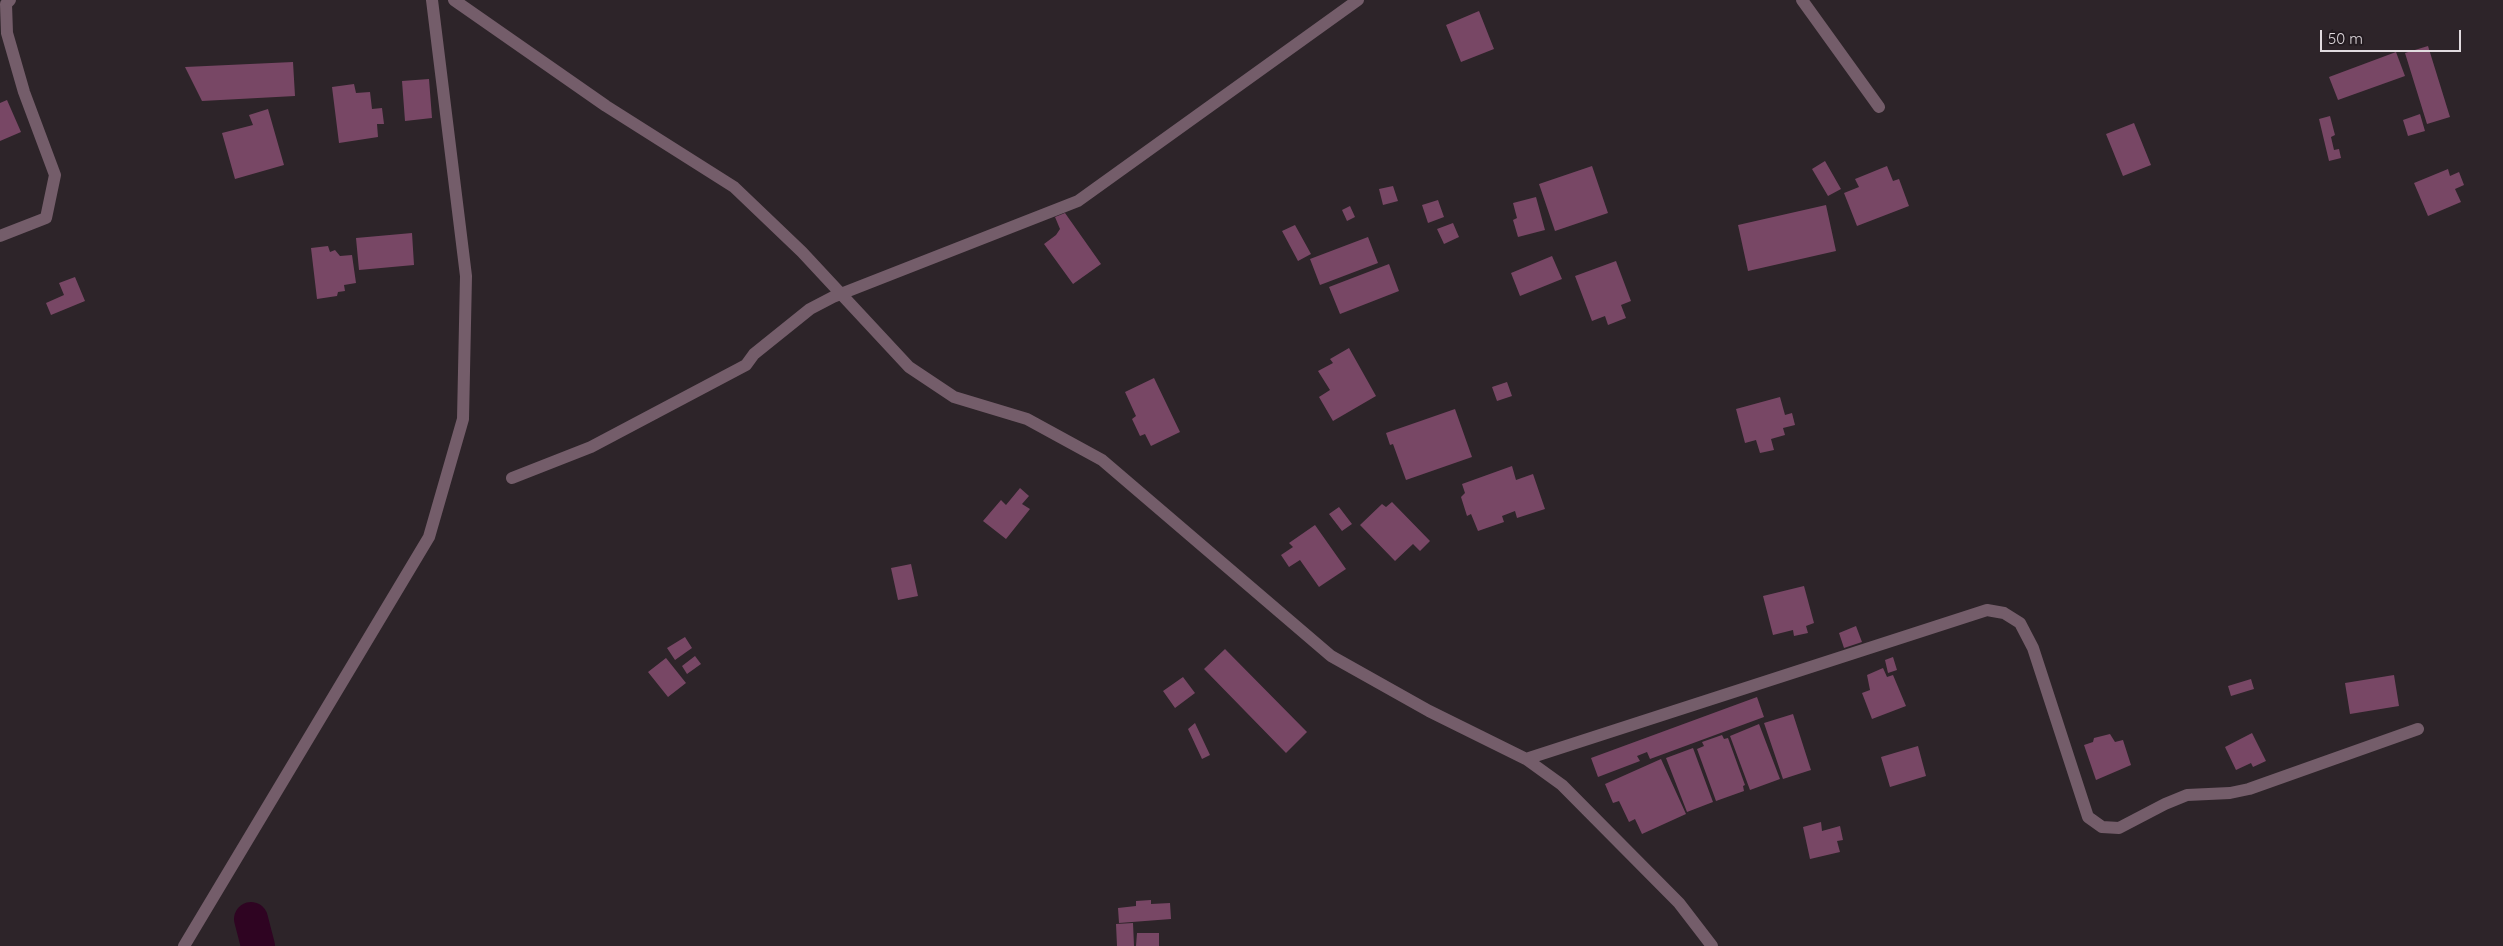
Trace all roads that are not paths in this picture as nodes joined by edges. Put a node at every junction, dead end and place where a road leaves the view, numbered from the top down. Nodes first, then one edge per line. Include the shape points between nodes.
1 (10, 0) edge
2 (432, 0) edge
3 (454, 0) edge
4 (1358, 0) edge
5 (1802, 0) edge
6 (1879, 107) dead end
7 (0, 236) edge
8 (841, 294) junction
9 (512, 478) dead end
10 (2418, 729) dead end
11 (1526, 759) junction
12 (184, 946) edge
13 (1712, 946) edge

1 - 7 street via 6,4 7,34 24,92 55,175 46,218
2 - 12 street via 466,276 463,419 428,537
3 - 8 street via 606,106 734,188
4 - 8 street via 1078,201
5 - 6 street
8 - 9 street via 810,309 754,354 746,365 591,446
8 - 11 street via 909,367 954,397 1027,419 1102,460 1331,656 1429,711
10 - 11 street via 2249,788 2230,793 2187,795 2120,828 2102,827 2088,817 2033,648 2020,623 2004,612 1987,610
11 - 13 street via 1569,792 1679,903

